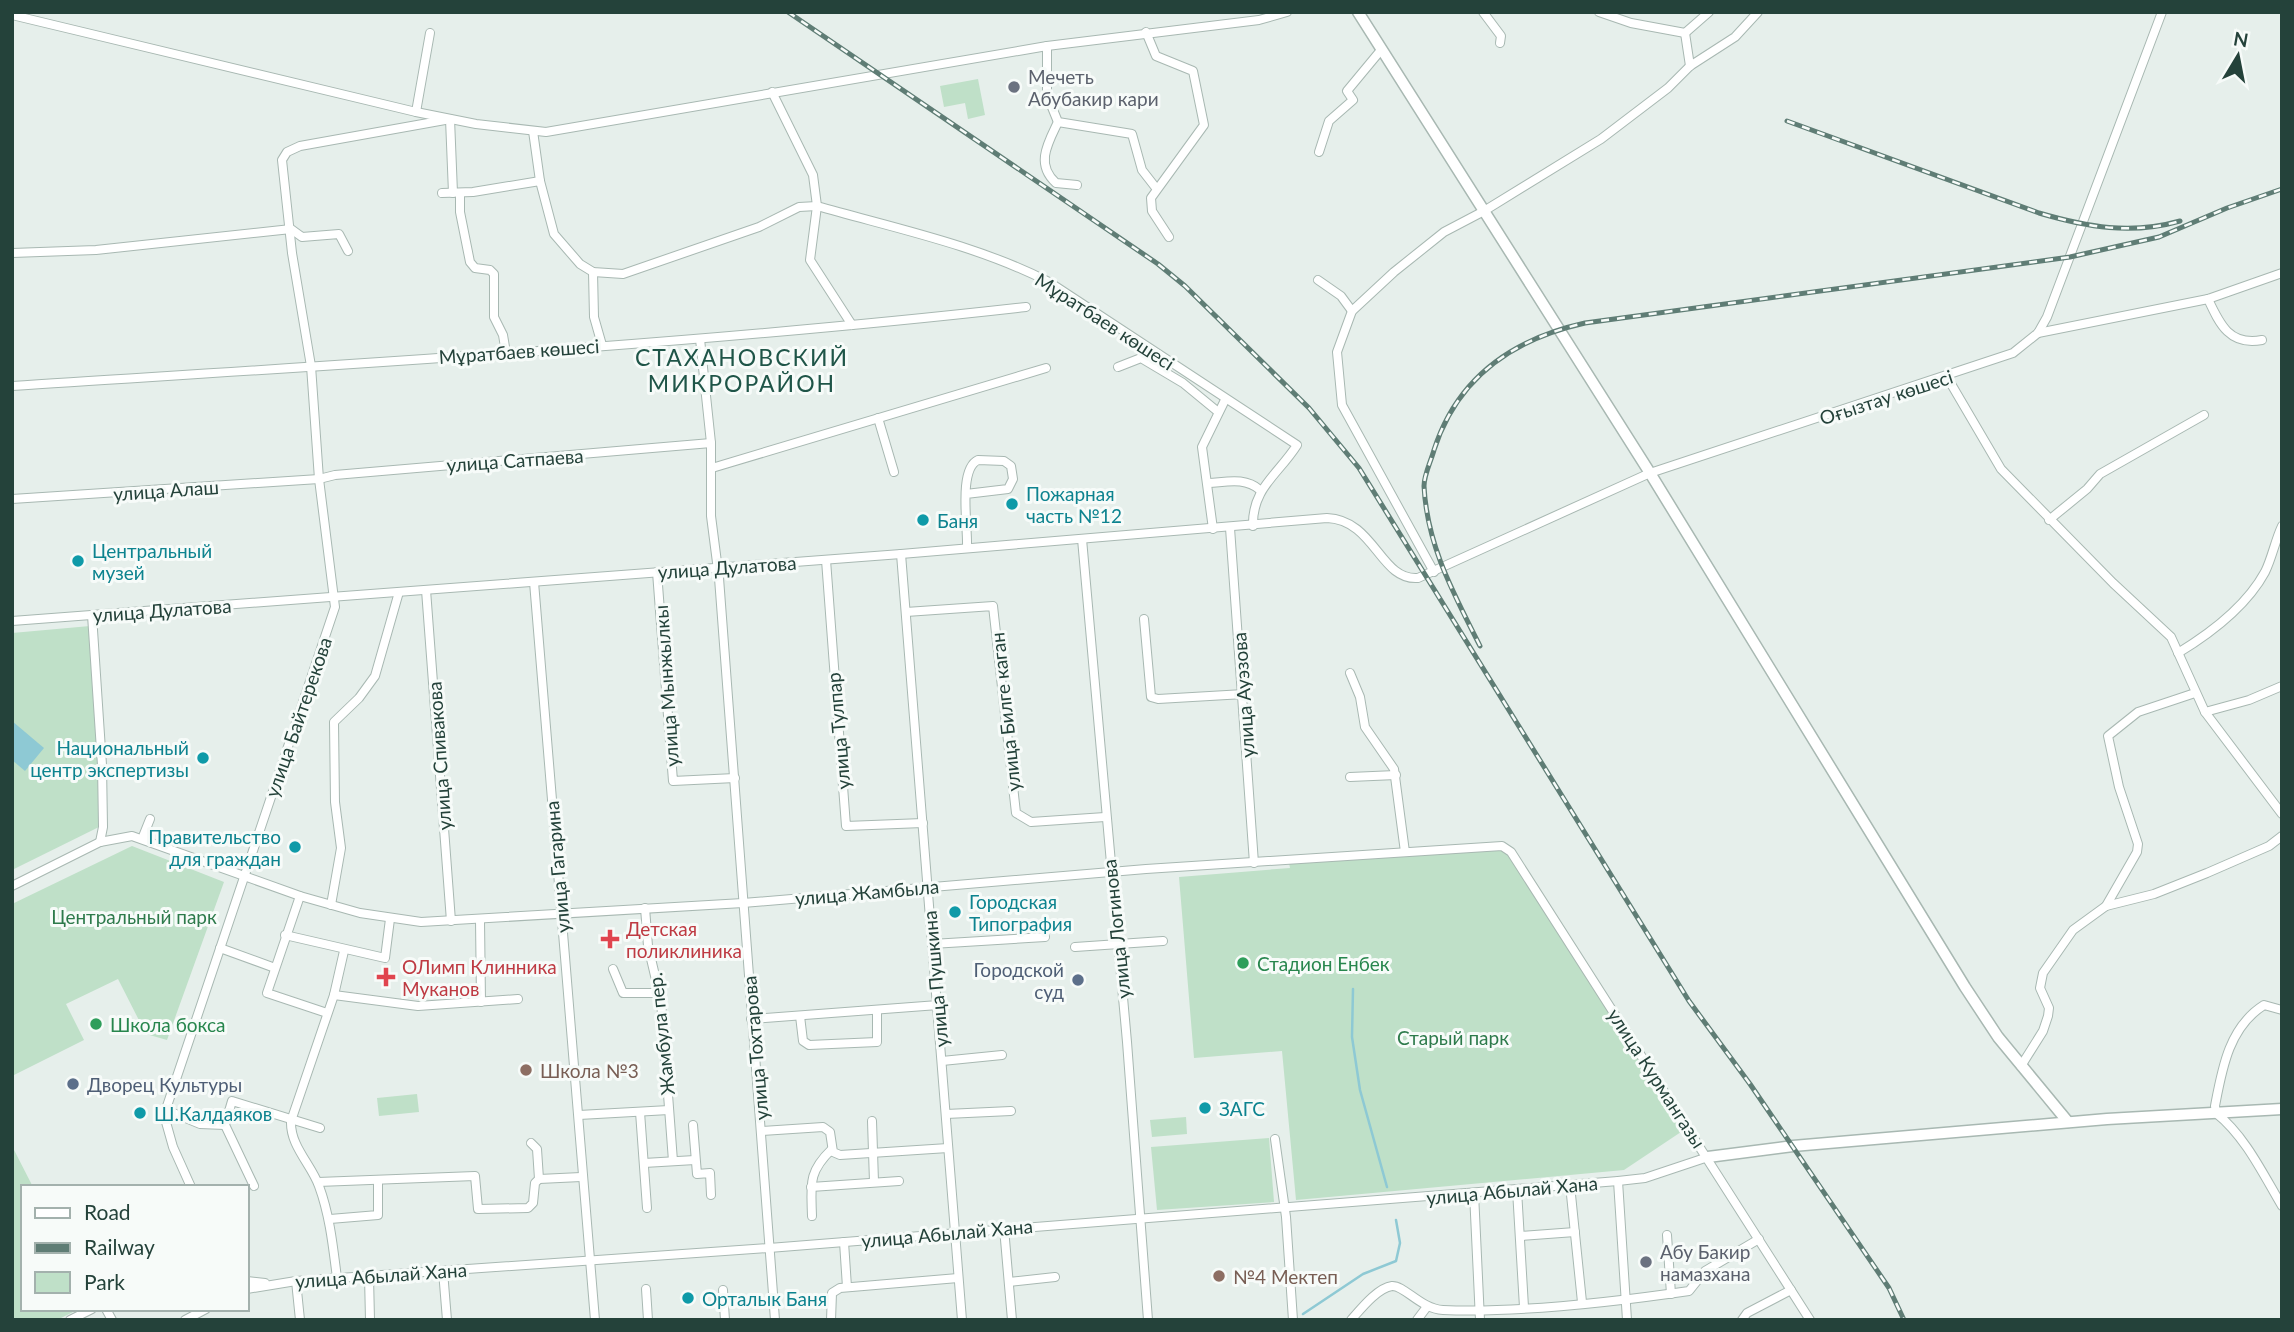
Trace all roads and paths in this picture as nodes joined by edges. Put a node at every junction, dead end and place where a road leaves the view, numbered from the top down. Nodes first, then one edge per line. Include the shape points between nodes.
1 (1287, 12) edge
2 (1358, 12) edge
3 (1483, 12) edge
4 (1599, 12) edge
5 (1709, 12) edge
6 (1758, 12) edge
7 (2162, 12) edge
8 (12, 15) edge
9 (1146, 32) junction
10 (430, 33) dead end
11 (1685, 33) junction
12 (1500, 43) dead end
13 (1047, 46) junction
14 (1381, 50) junction
15 (1690, 66) junction
16 (772, 92) junction
17 (416, 112) junction
18 (450, 119) junction
19 (1058, 122) junction
20 (533, 131) junction
21 (1319, 152) dead end
22 (540, 181) junction
23 (1077, 185) dead end
24 (1156, 188) junction
25 (443, 193) dead end
26 (456, 193) junction
27 (817, 206) junction
28 (1484, 211) junction
29 (291, 229) junction
30 (1169, 237) dead end
31 (348, 251) dead end
32 (12, 253) edge
33 (593, 272) junction
34 (2282, 273) edge
35 (1318, 280) dead end
36 (2208, 299) junction
37 (1026, 307) dead end
38 (1352, 311) junction
39 (852, 325) junction
40 (2038, 333) junction
41 (700, 339) junction
42 (2262, 340) dead end
43 (602, 345) junction
44 (506, 353) junction
45 (311, 366) junction
46 (1118, 367) dead end
47 (1046, 368) dead end
48 (1947, 377) junction
49 (12, 386) edge
50 (1225, 400) junction
51 (1217, 411) junction
52 (2204, 415) dead end
53 (878, 418) junction
54 (711, 443) junction
55 (712, 468) junction
56 (894, 472) dead end
57 (1650, 473) junction
58 (319, 479) junction
59 (1209, 483) junction
60 (1260, 490) junction
61 (966, 494) junction
62 (12, 499) edge
63 (2049, 520) junction
64 (1253, 526) junction
65 (2282, 526) edge
66 (1213, 528) junction
67 (1230, 528) junction
68 (1082, 539) junction
69 (967, 547) junction
70 (901, 554) junction
71 (826, 560) junction
72 (717, 567) junction
73 (657, 572) junction
74 (1434, 572) junction
75 (1418, 578) joint
76 (534, 582) junction
77 (426, 590) junction
78 (399, 592) junction
79 (335, 597) junction
80 (906, 612) junction
81 (92, 615) junction
82 (1143, 619) dead end
83 (12, 621) edge
84 (2178, 653) junction
85 (1350, 673) dead end
86 (2282, 686) edge
87 (2194, 693) junction
88 (1244, 694) junction
89 (2205, 712) junction
90 (1396, 775) junction
91 (1350, 777) dead end
92 (735, 778) junction
93 (2282, 814) edge
94 (1105, 817) junction
95 (150, 819) dead end
96 (923, 823) junction
97 (2282, 836) edge
98 (142, 839) junction
99 (100, 842) junction
100 (1496, 846) joint
101 (1405, 852) junction
102 (1254, 863) junction
103 (1110, 873) junction
104 (243, 877) junction
105 (12, 886) edge
106 (928, 887) junction
107 (300, 896) junction
108 (743, 903) junction
109 (331, 905) junction
110 (2106, 906) junction
111 (645, 908) junction
112 (561, 915) junction
113 (390, 919) junction
114 (480, 920) junction
115 (451, 921) junction
116 (285, 934) junction
117 (1045, 937) dead end
118 (1163, 941) dead end
119 (1116, 943) junction
120 (932, 944) junction
121 (1075, 947) dead end
122 (220, 948) junction
123 (344, 951) junction
124 (275, 968) junction
125 (613, 969) dead end
126 (660, 993) junction
127 (334, 995) junction
128 (518, 999) dead end
129 (481, 1002) junction
130 (938, 1005) junction
131 (877, 1010) junction
132 (2282, 1010) edge
133 (327, 1013) junction
134 (800, 1016) junction
135 (751, 1019) junction
136 (1002, 1055) dead end
137 (942, 1061) junction
138 (2021, 1066) junction
139 (2282, 1109) edge
140 (166, 1110) junction
141 (669, 1110) junction
142 (1011, 1111) dead end
143 (640, 1112) junction
144 (2216, 1113) junction
145 (946, 1114) junction
146 (579, 1115) junction
147 (291, 1121) junction
148 (872, 1122) dead end
149 (2068, 1122) junction
150 (225, 1125) junction
151 (693, 1125) dead end
152 (320, 1128) dead end
153 (762, 1131) junction
154 (1275, 1139) dead end
155 (531, 1143) dead end
156 (832, 1149) junction
157 (948, 1149) junction
158 (874, 1153) junction
159 (1708, 1157) junction
160 (695, 1160) junction
161 (673, 1161) junction
162 (644, 1163) junction
163 (581, 1177) junction
164 (539, 1179) junction
165 (377, 1181) junction
166 (899, 1181) dead end
167 (1618, 1181) junction
168 (318, 1182) junction
169 (874, 1182) junction
170 (190, 1185) edge
171 (1570, 1185) junction
172 (254, 1186) dead end
173 (811, 1187) junction
174 (1517, 1190) junction
175 (1474, 1193) junction
176 (711, 1195) dead end
177 (2282, 1206) edge
178 (647, 1208) dead end
179 (1284, 1208) junction
180 (812, 1216) dead end
181 (1140, 1218) junction
182 (330, 1219) junction
183 (1004, 1228) junction
184 (1575, 1232) junction
185 (955, 1233) junction
186 (1667, 1235) dead end
187 (1521, 1236) junction
188 (1759, 1239) junction
189 (844, 1242) junction
190 (769, 1248) junction
191 (591, 1260) junction
192 (443, 1272) junction
193 (369, 1276) junction
194 (337, 1278) junction
195 (958, 1278) junction
196 (1055, 1278) dead end
197 (296, 1281) junction
198 (1009, 1282) junction
199 (248, 1286) edge
200 (847, 1287) junction
201 (646, 1289) dead end
202 (723, 1290) dead end
203 (1791, 1290) junction
204 (1671, 1294) junction
205 (1625, 1298) junction
206 (1581, 1302) junction
207 (1524, 1307) junction
208 (1426, 1308) junction
209 (1479, 1310) junction
210 (88, 1311) edge
211 (205, 1313) edge
212 (69, 1320) edge
213 (184, 1320) edge
214 (300, 1320) edge
215 (370, 1320) edge
216 (447, 1320) edge
217 (595, 1320) edge
218 (648, 1320) edge
219 (725, 1320) edge
220 (775, 1320) edge
221 (831, 1320) edge
222 (962, 1320) edge
223 (1012, 1320) edge
224 (1148, 1320) edge
225 (1293, 1320) edge
226 (1351, 1320) edge
227 (1417, 1320) edge
228 (1480, 1320) edge
229 (1627, 1320) edge
230 (1742, 1320) edge
231 (1810, 1320) edge

1 - 9 street via 1259,20
2 - 14 street
3 - 12 street via 1501,36
4 - 11 street
5 - 11 street
6 - 15 street via 1735,37
7 - 40 street
8 - 17 street
9 - 13 street
9 - 24 street via 1156,56 1193,71 1204,125
10 - 17 street
11 - 15 street
13 - 16 street
13 - 19 street via 1047,95
14 - 21 street via 1347,91 1353,100 1329,121
14 - 28 street
15 - 28 street via 1601,139
16 - 20 street via 568,130
16 - 27 street via 813,175
17 - 18 street
18 - 20 street
18 - 26 street
18 - 29 street, улица Байтерекова via 287,152 281,165
19 - 23 street via 1045,149 1046,171 1056,183
19 - 24 street via 1132,134 1142,170
20 - 22 street
22 - 26 street
22 - 33 street via 554,234
24 - 30 street via 1152,211
25 - 26 street
26 - 44 street via 470,262 494,274 494,317
27 - 33 street via 799,207 759,227 623,274
27 - 39 street via 810,260
27 - 50 street, Мұратбаев көшесі via 1021,268
28 - 38 street via 1444,232
28 - 57 street
29 - 31 street via 302,237 339,234
29 - 32 street via 96,250
29 - 45 street, улица Байтерекова
33 - 43 street via 591,298
34 - 36 street
35 - 38 street via 1341,296
36 - 40 street
36 - 42 street via 2224,331 2242,341
37 - 39 street, Мұратбаев көшесі
38 - 74 street via 1337,352 1342,405
39 - 41 street, Мұратбаев көшесі
40 - 48 street, Оғызтау көшесі via 2013,353
41 - 43 street, Мұратбаев көшесі
41 - 54 street
43 - 44 street, Мұратбаев көшесі
44 - 45 street, Мұратбаев көшесі
45 - 49 street, Мұратбаев көшесі
45 - 58 street, улица Байтерекова
46 - 51 street via 1140,358 1183,383
47 - 53 street
48 - 57 street, Оғызтау көшесі
48 - 63 street via 2001,469
50 - 51 street
50 - 60 street, Мұратбаев көшесі via 1297,445
51 - 59 street via 1202,441
52 - 63 street via 2100,474
53 - 55 street
53 - 56 street
54 - 55 street
54 - 58 street, улица Сатпаева
55 - 72 street, улица Тохтарова via 710,516
57 - 74 street, Оғызтау көшесі
57 - 138 street via 1918,912
58 - 62 street, улица Алаш
58 - 79 street, улица Байтерекова
59 - 60 street via 1249,482
59 - 66 street
60 - 64 street via 1252,509
61 - 61 street via 968,469 974,462 1004,461 1011,466 1013,480 1008,489
61 - 69 street
63 - 84 street via 2171,637
64 - 67 street, улица Дулатова
64 - 75 street, улица Дулатова via 1326,518 1348,523 1363,532 1392,568 1407,578
65 - 84 street via 2265,572 2241,603 2211,632
66 - 67 street, улица Дулатова
66 - 68 street, улица Дулатова
67 - 88 street, улица Ауэзова
68 - 69 street, улица Дулатова
68 - 94 street, улица Логинова
69 - 70 street, улица Дулатова
70 - 71 street, улица Дулатова
70 - 80 street, улица Пушкина
71 - 72 street, улица Дулатова
71 - 96 street, улица Тулпар via 846,826
72 - 73 street, улица Дулатова
72 - 92 street, улица Тохтарова
73 - 76 street, улица Дулатова
73 - 92 street, улица Мынжылкы via 673,781
74 - 75 street, Оғызтау көшесі
76 - 77 street, улица Дулатова
76 - 112 street, улица Гагарина
77 - 78 street, улица Дулатова
77 - 115 street, улица Спивакова
78 - 79 street, улица Дулатова
78 - 109 street via 375,676 334,722 341,848
79 - 81 street, улица Дулатова
79 - 104 street, улица Байтерекова
80 - 94 street, улица Билге каган via 993,606 1016,813 1031,822
80 - 96 street, улица Пушкина
81 - 83 street, улица Дулатова
81 - 99 street via 102,765
82 - 88 street via 1151,697
84 - 87 street
85 - 90 street via 1365,727
86 - 89 street
87 - 89 street
87 - 110 street via 2138,712 2108,736 2138,844
88 - 102 street, улица Ауэзова
89 - 93 street
90 - 91 street
90 - 101 street
92 - 108 street, улица Тохтарова
94 - 103 street, улица Логинова
95 - 98 street
96 - 106 street, улица Пушкина
97 - 110 street via 2207,873 2154,894
98 - 99 street via 132,836
98 - 104 street, улица Жамбыла
99 - 105 street
100 - 101 street, улица Жамбыла
100 - 159 street, улица Курмангазы via 1511,852
101 - 102 street, улица Жамбыла
102 - 103 street, улица Жамбыла
103 - 106 street, улица Жамбыла
103 - 119 street, улица Логинова
104 - 107 street, улица Жамбыла
104 - 122 street, улица Байтерекова
106 - 108 street, улица Жамбыла
106 - 120 street, улица Пушкина
107 - 109 street, улица Жамбыла
107 - 116 street
108 - 111 street, улица Жамбыла
108 - 135 street, улица Тохтарова
109 - 113 street, улица Жамбыла
110 - 138 street via 2073,930 2043,973 2040,988 2048,1016
111 - 112 street, улица Жамбыла
111 - 126 street, Жамбула пер.
112 - 114 street, улица Жамбыла
112 - 146 street, улица Гагарина
113 - 115 street, улица Жамбыла
113 - 123 street via 385,958
114 - 115 street, улица Жамбыла
114 - 129 street
116 - 123 street
116 - 124 street
117 - 120 street
118 - 119 street
119 - 121 street
119 - 181 street, улица Логинова
120 - 130 street, улица Пушкина
122 - 124 street
122 - 140 street, улица Байтерекова
123 - 127 street
124 - 133 street via 267,993
125 - 126 street via 623,993
126 - 141 street, Жамбула пер.
127 - 129 street via 418,1006
127 - 133 street
128 - 129 street
130 - 131 street
130 - 137 street, улица Пушкина
131 - 134 street
131 - 134 street via 877,1042 809,1045 803,1041
132 - 144 street via 2270,1005 2256,1010 2227,1051
133 - 147 street
134 - 135 street
135 - 153 street, улица Тохтарова
136 - 137 street
137 - 145 street, улица Пушкина
138 - 149 street
139 - 144 street
140 - 150 street via 200,1124
140 - 170 street, улица Байтерекова via 159,1123
141 - 143 street
141 - 161 street, Жамбула пер.
142 - 145 street
143 - 146 street
143 - 162 street
144 - 149 street
144 - 177 street via 2246,1148
145 - 157 street, улица Пушкина
146 - 163 street, улица Гагарина
147 - 150 street via 232,1101
147 - 152 street
147 - 168 street via 300,1153
148 - 158 street
149 - 159 street
150 - 172 street
151 - 160 street
153 - 156 street via 823,1127 830,1132
153 - 190 street, улица Тохтарова
154 - 179 street
155 - 164 street via 537,1149
156 - 158 street via 840,1155
156 - 173 street via 817,1163
157 - 158 street
157 - 185 street, улица Пушкина
158 - 169 street
159 - 167 street, улица Абылай Хана via 1645,1178
159 - 188 street, улица Курмангазы
160 - 161 street
160 - 176 street via 696,1174 710,1173
161 - 162 street
162 - 178 street
163 - 164 street
163 - 191 street, улица Гагарина
164 - 165 street via 531,1206 478,1209 475,1176
165 - 168 street
165 - 182 street via 378,1215
166 - 169 street
167 - 171 street, улица Абылай Хана
167 - 205 street
168 - 182 street
169 - 173 street
171 - 174 street, улица Абылай Хана
171 - 184 street
173 - 180 street
174 - 175 street, улица Абылай Хана
174 - 187 street
175 - 179 street, улица Абылай Хана
175 - 209 street
179 - 181 street, улица Абылай Хана
179 - 225 street
181 - 183 street, улица Абылай Хана
181 - 224 street, улица Логинова
182 - 194 street
183 - 185 street, улица Абылай Хана
183 - 198 street
184 - 187 street
184 - 206 street
185 - 189 street, улица Абылай Хана
185 - 195 street, улица Пушкина
186 - 204 street
187 - 207 street
188 - 203 street, улица Курмангазы
188 - 204 street via 1706,1271 1689,1291
189 - 190 street, улица Абылай Хана
189 - 200 street
190 - 191 street, улица Абылай Хана
190 - 220 street, улица Тохтарова
191 - 192 street, улица Абылай Хана
191 - 217 street, улица Гагарина
192 - 193 street, улица Абылай Хана
192 - 216 street
193 - 194 street, улица Абылай Хана
193 - 215 street
194 - 197 street, улица Абылай Хана
195 - 200 street
195 - 222 street, улица Пушкина
196 - 198 street
197 - 199 street, улица Абылай Хана
197 - 214 street
198 - 223 street
200 - 221 street via 832,1293
201 - 218 street
202 - 219 street
203 - 230 street
203 - 231 street, улица Курмангазы
204 - 205 street
205 - 206 street
205 - 229 street
206 - 207 street
207 - 209 street
208 - 209 street
208 - 226 street via 1392,1286
208 - 227 street
209 - 228 street
210 - 212 street
211 - 213 street

